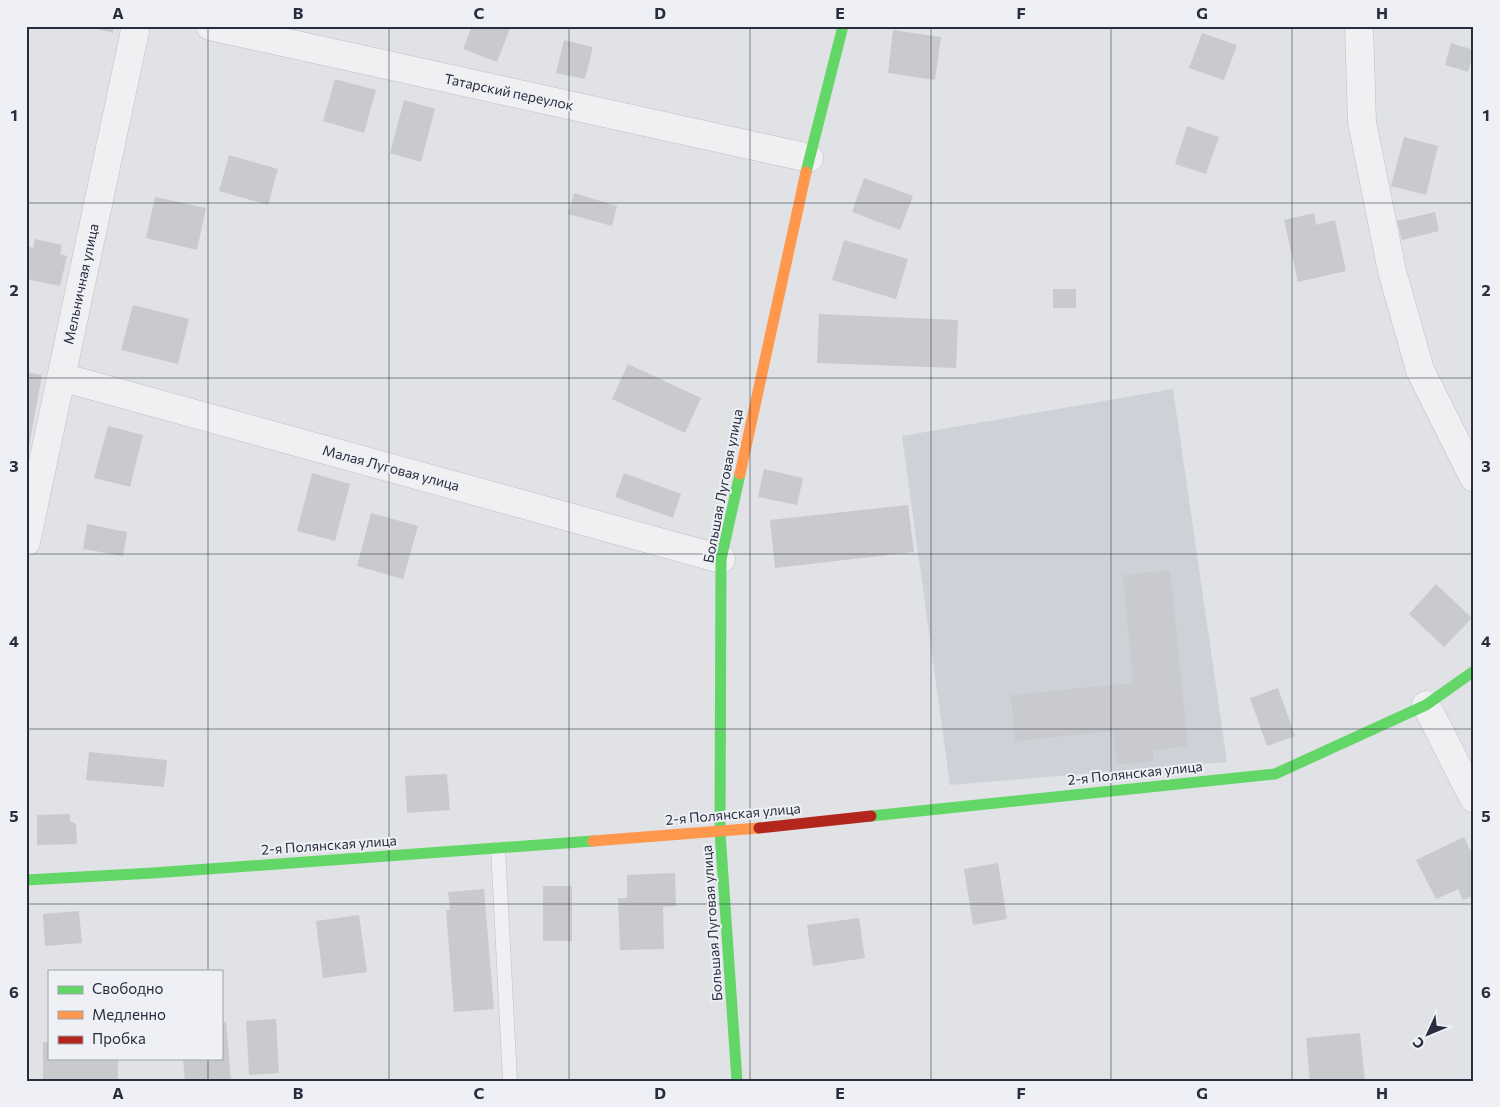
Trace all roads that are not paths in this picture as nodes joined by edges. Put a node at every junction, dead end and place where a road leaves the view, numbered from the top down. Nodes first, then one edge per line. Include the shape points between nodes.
1 (136, 26) edge
2 (210, 26) edge
3 (843, 26) edge
4 (1359, 26) edge
5 (808, 158) junction
6 (61, 377) junction
7 (1474, 478) edge
8 (26, 542) edge
9 (721, 559) junction
10 (1474, 671) edge
11 (1426, 705) junction
12 (1474, 799) edge
13 (720, 832) junction
14 (498, 848) junction
15 (26, 880) edge
16 (510, 1081) edge
17 (738, 1081) edge

1 - 6 street, Мельничная улица
2 - 5 street, Татарский переулок
3 - 5 street, Большая Луговая улица
4 - 7 street via 1362,122 1392,271 1420,370
5 - 9 street, Большая Луговая улица
6 - 8 street, Мельничная улица
6 - 9 street, Малая Луговая улица
9 - 13 street, Большая Луговая улица
10 - 11 street, 2-я Полянская улица
11 - 12 street
11 - 13 street, 2-я Полянская улица via 1275,774
13 - 14 street, 2-я Полянская улица
13 - 17 street, Большая Луговая улица
14 - 15 street, 2-я Полянская улица
14 - 16 lane

